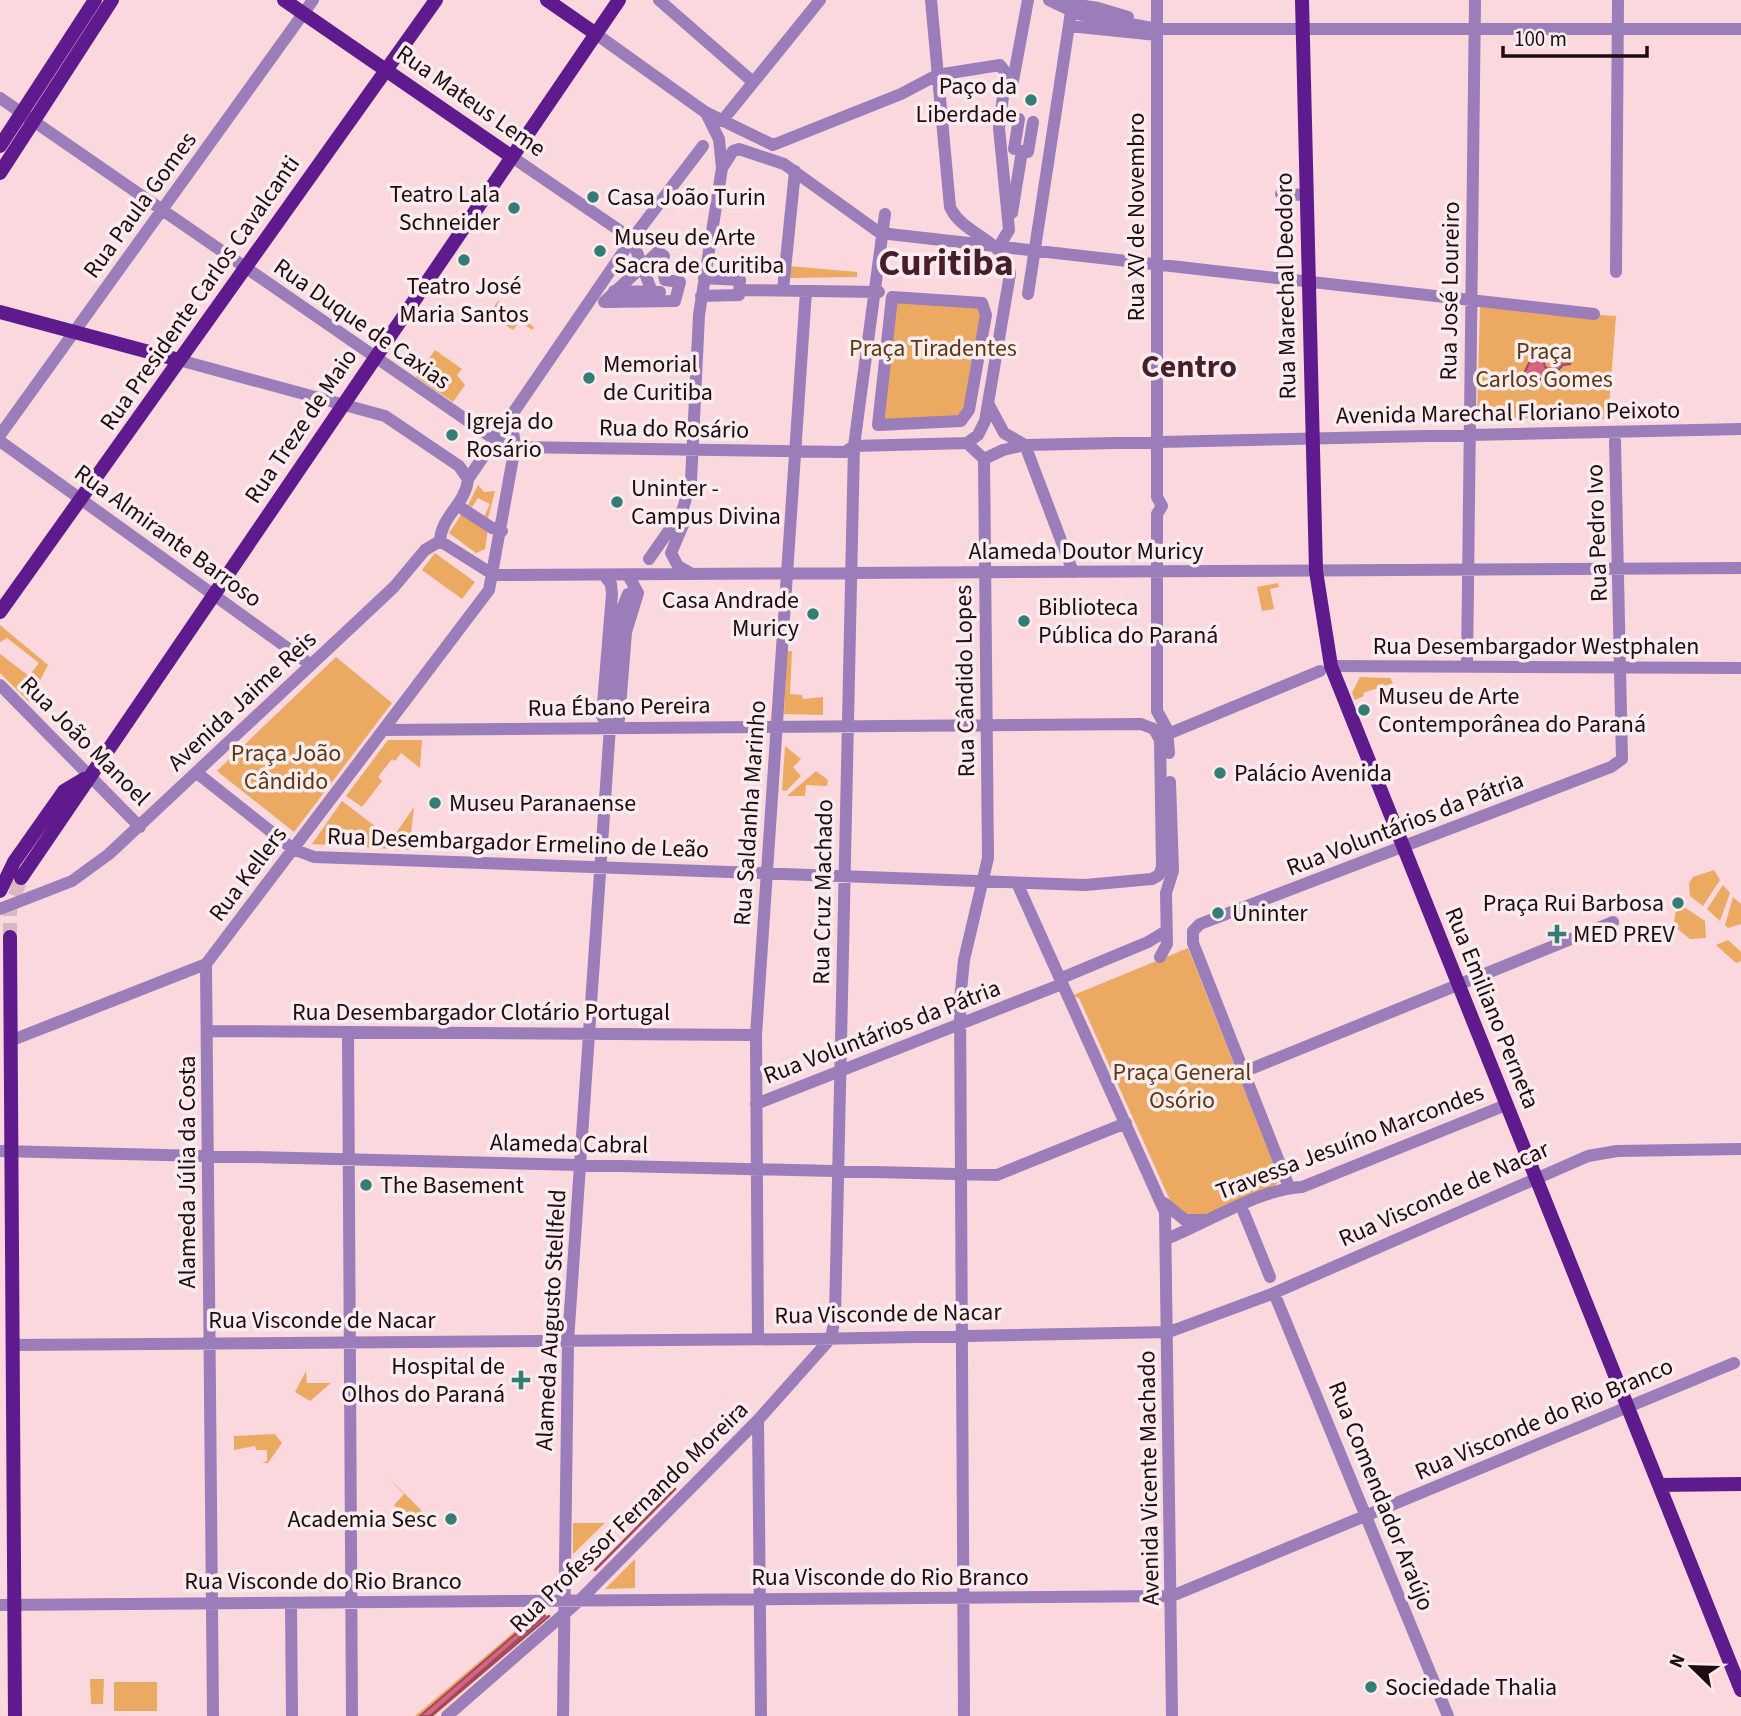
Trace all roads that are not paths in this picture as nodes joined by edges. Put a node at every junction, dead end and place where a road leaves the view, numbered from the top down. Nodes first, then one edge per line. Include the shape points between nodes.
1 (95, 0) edge
2 (112, 0) edge
3 (284, 0) edge
4 (313, 0) edge
5 (436, 0) edge
6 (547, 0) edge
7 (619, 0) edge
8 (659, 0) edge
9 (820, 0) edge
10 (931, 0) edge
11 (1028, 0) edge
12 (1050, 0) edge
13 (1157, 0) edge
14 (1302, 0) edge
15 (1475, 0) edge
16 (1618, 0) edge
17 (1071, 12) junction
18 (304, 14) junction
19 (86, 26) junction
20 (1069, 26) junction
21 (1303, 29) junction
22 (1475, 29) junction
23 (1618, 29) junction
24 (1741, 29) edge
25 (1154, 30) junction
26 (596, 34) junction
27 (386, 70) junction
28 (937, 75) junction
29 (749, 79) junction
30 (0, 98) edge
31 (705, 112) junction
32 (28, 117) junction
33 (1008, 118) junction
34 (722, 121) junction
35 (1033, 121) dead end
36 (1052, 125) junction
37 (782, 144) junction
38 (0, 146) edge
39 (703, 146) dead end
40 (1022, 151) junction
41 (512, 157) junction
42 (789, 167) junction
43 (722, 168) junction
44 (0, 173) edge
45 (1281, 194) dead end
46 (1307, 195) junction
47 (162, 210) junction
48 (885, 214) dead end
49 (1009, 230) junction
50 (880, 233) junction
51 (632, 239) junction
52 (998, 248) junction
53 (1033, 252) junction
54 (1157, 265) junction
55 (245, 268) junction
56 (1616, 272) dead end
57 (704, 278) junction
58 (1309, 282) junction
59 (739, 290) junction
60 (783, 290) junction
61 (806, 290) junction
62 (596, 291) junction
63 (877, 292) junction
64 (1028, 294) dead end
65 (701, 296) junction
66 (1471, 300) junction
67 (604, 302) joint
68 (0, 312) edge
69 (1594, 314) dead end
70 (74, 332) junction
71 (375, 358) junction
72 (179, 360) junction
73 (988, 402) junction
74 (343, 404) junction
75 (511, 415) junction
76 (878, 425) joint
77 (1741, 429) edge
78 (0, 435) edge
79 (1469, 435) junction
80 (1313, 439) junction
81 (494, 440) junction
82 (0, 441) edge
83 (1615, 441) dead end
84 (1157, 442) junction
85 (967, 443) junction
86 (1024, 445) junction
87 (853, 446) junction
88 (515, 447) junction
89 (692, 450) junction
90 (795, 452) junction
91 (984, 459) junction
92 (468, 479) junction
93 (81, 499) junction
94 (457, 505) junction
95 (502, 531) junction
96 (440, 541) junction
97 (649, 559) dead end
98 (1741, 568) edge
99 (1467, 569) junction
100 (1619, 569) junction
101 (1316, 571) junction
102 (1073, 572) junction
103 (1157, 572) junction
104 (985, 573) junction
105 (787, 574) junction
106 (851, 574) junction
107 (494, 575) junction
108 (604, 575) junction
109 (628, 575) junction
110 (697, 575) junction
111 (213, 594) junction
112 (628, 594) dead end
113 (0, 612) edge
114 (311, 665) junction
115 (1467, 667) junction
116 (1622, 668) junction
117 (1741, 668) edge
118 (1326, 669) junction
119 (0, 685) edge
120 (987, 725) junction
121 (847, 726) junction
122 (776, 727) junction
123 (610, 728) junction
124 (384, 730) junction
125 (1168, 734) junction
126 (1624, 750) joint
127 (197, 773) junction
128 (89, 776) junction
129 (139, 827) junction
130 (1404, 848) junction
131 (293, 849) junction
132 (600, 867) junction
133 (766, 873) junction
134 (1159, 875) joint
135 (844, 876) junction
136 (21, 878) tunnel mouth
137 (984, 881) junction
138 (1017, 883) junction
139 (0, 891) edge
140 (0, 909) edge
141 (1613, 922) dead end
142 (1166, 931) junction
143 (10, 937) tunnel mouth
144 (1160, 957) dead end
145 (206, 964) junction
146 (1063, 980) junction
147 (1458, 984) junction
148 (960, 1024) junction
149 (207, 1031) junction
150 (348, 1032) junction
151 (589, 1034) junction
152 (756, 1035) junction
153 (10, 1041) junction
154 (1253, 1068) dead end
155 (840, 1071) junction
156 (756, 1104) junction
157 (1506, 1105) junction
158 (1126, 1123) junction
159 (1741, 1149) edge
160 (5, 1151) edge
161 (208, 1156) junction
162 (348, 1159) junction
163 (580, 1165) junction
164 (757, 1170) junction
165 (838, 1171) junction
166 (960, 1174) junction
167 (1537, 1181) junction
168 (1289, 1187) junction
169 (1164, 1203) junction
170 (1244, 1213) dead end
171 (1209, 1219) junction
172 (1166, 1239) junction
173 (1270, 1277) dead end
174 (1274, 1293) junction
175 (1169, 1332) junction
176 (961, 1336) junction
177 (831, 1338) junction
178 (758, 1339) junction
179 (568, 1341) junction
180 (350, 1342) junction
181 (209, 1343) junction
182 (6, 1345) edge
183 (1734, 1363) dead end
184 (1627, 1407) junction
185 (758, 1420) junction
186 (1741, 1484) edge
187 (1659, 1485) junction
188 (1366, 1515) junction
189 (1172, 1596) junction
190 (963, 1597) junction
191 (760, 1599) junction
192 (580, 1600) junction
193 (564, 1601) junction
194 (351, 1602) junction
195 (212, 1603) junction
196 (291, 1603) junction
197 (7, 1605) edge
198 (563, 1616) junction
199 (1741, 1690) edge
200 (15, 1716) edge
201 (213, 1716) edge
202 (292, 1716) edge
203 (352, 1716) edge
204 (447, 1716) edge
205 (563, 1716) edge
206 (761, 1716) edge
207 (964, 1716) edge
208 (1172, 1716) edge
209 (1448, 1716) edge

1 - 19 main road
2 - 19 main road
3 - 18 main road, Rua Mateus Leme
4 - 18 street, Rua Paula Gomes
5 - 27 main road, Rua Presidente Carlos Cavalcanti
6 - 26 main road
7 - 26 main road, Rua Treze de Maio
8 - 29 street
9 - 29 street
10 - 28 street
11 - 33 street
12 - 17 street
12 - 25 street via 1098,8
13 - 25 street, Rua XV de Novembro
14 - 21 main road, Rua Marechal Deodoro
15 - 22 street, Rua José Loureiro
16 - 23 street
17 - 20 street
17 - 25 street
18 - 27 main road, Rua Mateus Leme
18 - 47 street, Rua Paula Gomes
19 - 32 main road
20 - 25 street
20 - 36 street
21 - 22 street
21 - 25 street
21 - 46 main road, Rua Marechal Deodoro
22 - 23 street
22 - 66 street, Rua José Loureiro
23 - 24 street
23 - 56 street
25 - 54 street, Rua XV de Novembro via 1163,190
26 - 31 street
26 - 41 main road, Rua Treze de Maio
27 - 41 main road, Rua Mateus Leme
27 - 55 main road, Rua Presidente Carlos Cavalcanti
28 - 33 street via 992,64 1003,67
28 - 37 street via 877,110
28 - 52 street via 950,207 965,226
29 - 34 street
30 - 32 street, Rua Duque de Caxias
31 - 34 street
31 - 43 street via 716,129
32 - 38 main road
32 - 44 main road
32 - 47 street, Rua Duque de Caxias
33 - 36 street
33 - 40 street via 1014,149
33 - 49 street via 999,138
34 - 37 street via 768,145
35 - 40 street via 1028,152
36 - 53 street
37 - 42 street
39 - 51 street, Avenida Jaime Reis via 695,165
40 - 49 street
41 - 51 street, Rua Mateus Leme
41 - 71 main road, Rua Treze de Maio
42 - 43 street via 739,149 727,157
42 - 50 street
42 - 60 street
43 - 57 street
45 - 46 street
46 - 58 main road, Rua Marechal Deodoro
47 - 55 street, Rua Duque de Caxias
47 - 70 street, Rua Paula Gomes
48 - 50 street, Rua Cruz Machado
49 - 52 street
50 - 52 street
50 - 63 street, Rua Cruz Machado
51 - 62 street, Avenida Jaime Reis
51 - 62 street via 656,292
52 - 53 street
52 - 73 street via 1010,274
53 - 54 street
53 - 64 street
54 - 58 street
54 - 84 street, Rua XV de Novembro
55 - 71 street, Rua Duque de Caxias
55 - 72 main road, Rua Presidente Carlos Cavalcanti
57 - 59 street via 740,280
57 - 65 street
58 - 66 street
58 - 80 main road, Rua Marechal Deodoro
59 - 60 street
59 - 65 street via 739,295
60 - 61 street
61 - 63 street
61 - 90 street, Rua Saldanha Marinho
62 - 75 street, Avenida Jaime Reis
63 - 87 street, Rua Cruz Machado
65 - 89 street
66 - 69 street
66 - 79 street, Rua José Loureiro
67 - 67 street via 675,301 680,282 665,280 664,257 658,252
68 - 70 main road
70 - 72 main road
70 - 78 street, Rua Paula Gomes
71 - 74 main road, Rua Treze de Maio
71 - 81 street, Rua Duque de Caxias
72 - 74 street
72 - 93 main road, Rua Presidente Carlos Cavalcanti
73 - 85 street via 980,432
73 - 86 street via 1004,433
74 - 92 street via 390,419 459,466
74 - 111 main road, Rua Treze de Maio
75 - 81 street, Avenida Jaime Reis
75 - 88 street, Rua Kellers
76 - 76 street via 967,417 986,315 982,303 892,297
77 - 79 street, Avenida Marechal Floriano Peixoto
79 - 80 street, Avenida Marechal Floriano Peixoto
79 - 99 street, Rua José Loureiro
80 - 84 street, Avenida Marechal Floriano Peixoto
80 - 101 main road, Rua Marechal Deodoro
81 - 88 street, Rua do Rosário
81 - 92 street, Avenida Jaime Reis
82 - 93 street, Rua Almirante Barroso
83 - 100 street, Rua Pedro Ivo
84 - 86 street, Avenida Marechal Floriano Peixoto
84 - 103 street, Rua XV de Novembro via 1157,497 1162,506 1157,514
85 - 87 street
85 - 91 street
86 - 91 street, Avenida Marechal Floriano Peixoto
86 - 102 street
87 - 90 street, Rua do Rosário via 845,452
87 - 106 street, Rua Cruz Machado
88 - 89 street, Rua do Rosário
88 - 95 street, Rua Kellers
89 - 90 street, Rua do Rosário
89 - 97 street via 686,503
89 - 110 street via 699,460 696,493 671,553 678,566
90 - 105 street, Rua Saldanha Marinho
91 - 104 street, Rua Cândido Lopes
92 - 94 street, Avenida Jaime Reis
93 - 111 street, Rua Almirante Barroso
93 - 113 main road, Rua Presidente Carlos Cavalcanti
94 - 95 street
94 - 96 street, Avenida Jaime Reis via 441,528
95 - 107 street, Rua Kellers
96 - 107 street
96 - 114 street, Avenida Jaime Reis via 425,550 394,587
98 - 100 street, Alameda Doutor Muricy
99 - 100 street, Alameda Doutor Muricy
99 - 101 street, Alameda Doutor Muricy
99 - 115 street, Rua José Loureiro
100 - 116 street, Rua Pedro Ivo
101 - 103 street, Alameda Doutor Muricy
101 - 118 main road, Rua Emiliano Perneta
102 - 103 street, Alameda Doutor Muricy
102 - 104 street, Alameda Doutor Muricy
103 - 125 street, Rua XV de Novembro via 1157,711
104 - 106 street, Alameda Doutor Muricy
104 - 120 street, Rua Cândido Lopes
105 - 106 street, Alameda Doutor Muricy
105 - 110 street, Alameda Doutor Muricy
105 - 122 street, Rua Saldanha Marinho
106 - 121 street, Rua Cruz Machado
107 - 108 street, Alameda Doutor Muricy
107 - 124 street, Rua Kellers via 485,597
108 - 109 street, Alameda Doutor Muricy
108 - 123 street via 612,594 602,716
109 - 110 street, Alameda Doutor Muricy
109 - 123 street via 638,593 626,632 619,719
111 - 114 street, Rua Almirante Barroso
111 - 128 main road, Rua Treze de Maio
112 - 123 street, Alameda Augusto Stellfeld via 617,626
114 - 127 street, Avenida Jaime Reis
115 - 116 street, Rua Desembargador Westphalen
115 - 118 street, Rua Desembargador Westphalen
116 - 117 street, Rua Desembargador Westphalen
116 - 126 street, Rua Pedro Ivo
118 - 125 street
118 - 130 main road, Rua Emiliano Perneta
119 - 128 street, Rua João Manoel
120 - 121 street, Rua Ébano Pereira
120 - 134 street, Rua Ébano Pereira via 1134,723 1158,734 1163,860
120 - 137 street, Rua Cândido Lopes via 988,858
121 - 122 street, Rua Ébano Pereira
121 - 135 street, Rua Cruz Machado
122 - 123 street, Rua Ébano Pereira
122 - 133 street, Rua Saldanha Marinho
123 - 124 street, Rua Ébano Pereira
123 - 132 street, Alameda Augusto Stellfeld
124 - 131 street, Rua Kellers
125 - 142 street, Rua XV de Novembro via 1173,871 1166,893
126 - 130 street, Rua Voluntários da Pátria via 1622,759 1611,767
127 - 129 street, Avenida Jaime Reis
127 - 131 street, Rua Desembargador Ermelino de Leão
128 - 129 street, Rua João Manoel
128 - 136 main road, Rua Treze de Maio
128 - 139 main road via 64,791 14,862
129 - 140 street, Avenida Jaime Reis via 72,881
130 - 147 main road, Rua Emiliano Perneta
130 - 168 street, Rua Voluntários da Pátria via 1193,930 1193,943
131 - 132 street, Rua Desembargador Ermelino de Leão via 314,857
131 - 145 street, Rua Kellers
132 - 133 street, Rua Desembargador Ermelino de Leão
132 - 151 street, Alameda Augusto Stellfeld
133 - 135 street, Rua Desembargador Ermelino de Leão
133 - 152 street, Rua Saldanha Marinho
134 - 138 street, Rua Desembargador Ermelino de Leão via 1104,885
135 - 137 street, Rua Desembargador Ermelino de Leão
135 - 155 street, Rua Cruz Machado
137 - 138 street, Rua Desembargador Ermelino de Leão
137 - 148 street, Rua Cândido Lopes via 964,960
138 - 146 street
141 - 147 street
142 - 144 street, Rua XV de Novembro
142 - 146 street, Rua Voluntários da Pátria
143 - 153 main road
145 - 149 street, Alameda Júlia da Costa
145 - 153 street
146 - 148 street, Rua Voluntários da Pátria
146 - 158 street
147 - 154 street
147 - 157 main road, Rua Emiliano Perneta
148 - 155 street, Rua Voluntários da Pátria
148 - 166 street, Rua Cândido Lopes
149 - 150 street, Rua Desembargador Clotário Portugal
149 - 161 street, Alameda Júlia da Costa
150 - 151 street, Rua Desembargador Clotário Portugal
150 - 162 street
151 - 152 street, Rua Desembargador Clotário Portugal
151 - 163 street, Alameda Augusto Stellfeld
152 - 156 street, Rua Saldanha Marinho
153 - 160 main road
155 - 156 street, Rua Voluntários da Pátria
155 - 165 street, Rua Cruz Machado
156 - 164 street, Rua Saldanha Marinho
157 - 167 main road, Rua Emiliano Perneta
157 - 168 street, Travessa Jesuíno Marcondes via 1302,1187
158 - 166 street, Alameda Cabral via 997,1175
158 - 169 street
159 - 167 street, Rua Visconde de Nacar via 1606,1152
160 - 161 street, Alameda Cabral
160 - 182 main road
161 - 162 street, Alameda Cabral
161 - 181 street, Alameda Júlia da Costa
162 - 163 street, Alameda Cabral
162 - 180 street
163 - 164 street, Alameda Cabral
163 - 179 street, Alameda Augusto Stellfeld
164 - 165 street, Alameda Cabral
164 - 178 street, Rua Saldanha Marinho
165 - 166 street, Alameda Cabral
165 - 177 street, Rua Cruz Machado
166 - 176 street, Rua Cândido Lopes
167 - 174 street, Rua Visconde de Nacar
167 - 184 main road, Rua Emiliano Perneta
168 - 171 street, Travessa Jesuíno Marcondes
169 - 171 street, Travessa Jesuíno Marcondes via 1185,1220
169 - 172 street
170 - 173 street
171 - 172 street, Travessa Jesuíno Marcondes
172 - 175 street, Avenida Vicente Machado
174 - 175 street, Rua Visconde de Nacar
174 - 188 street, Rua Comendador Araújo
175 - 176 street, Rua Visconde de Nacar
175 - 189 street, Avenida Vicente Machado
176 - 177 street, Rua Visconde de Nacar
176 - 190 street, Rua Cândido Lopes
177 - 178 street, Rua Visconde de Nacar
177 - 185 street, Rua Professor Fernando Moreira
178 - 179 street, Rua Visconde de Nacar
179 - 180 street, Rua Visconde de Nacar
179 - 193 street, Alameda Augusto Stellfeld
180 - 181 street, Rua Visconde de Nacar
180 - 194 street
181 - 182 street, Rua Visconde de Nacar
181 - 195 street, Alameda Júlia da Costa
182 - 197 main road
183 - 184 street, Rua Visconde do Rio Branco
184 - 187 main road, Rua Emiliano Perneta
184 - 188 street, Rua Visconde do Rio Branco
185 - 191 street
185 - 192 street, Rua Professor Fernando Moreira
186 - 187 main road
187 - 199 main road, Rua Emiliano Perneta
188 - 189 street, Rua Visconde do Rio Branco
188 - 209 street, Rua Comendador Araújo
189 - 190 street, Rua Visconde do Rio Branco
189 - 208 street, Avenida Vicente Machado
190 - 191 street, Rua Visconde do Rio Branco
190 - 207 street, Rua Cândido Lopes
191 - 192 street, Rua Visconde do Rio Branco
191 - 206 street
192 - 193 street, Rua Visconde do Rio Branco
192 - 198 street, Rua Professor Fernando Moreira
193 - 194 street, Rua Visconde do Rio Branco
193 - 198 street, Alameda Augusto Stellfeld
194 - 196 street, Rua Visconde do Rio Branco
194 - 203 street
195 - 196 street, Rua Visconde do Rio Branco
195 - 197 street, Rua Visconde do Rio Branco
195 - 201 street, Alameda Júlia da Costa
196 - 202 street
197 - 200 main road
198 - 204 street, Rua Professor Fernando Moreira
198 - 205 street, Alameda Augusto Stellfeld

